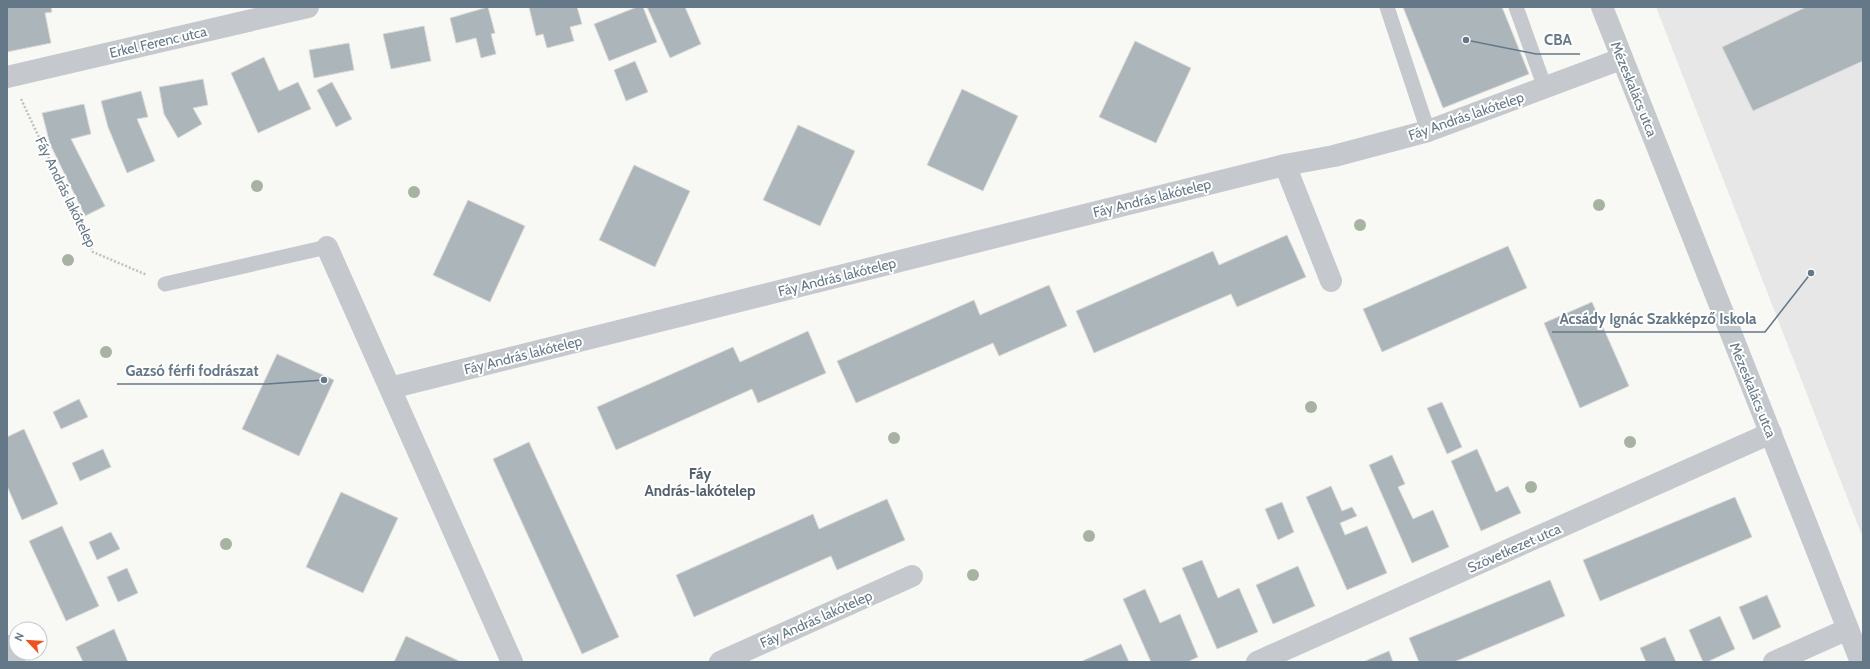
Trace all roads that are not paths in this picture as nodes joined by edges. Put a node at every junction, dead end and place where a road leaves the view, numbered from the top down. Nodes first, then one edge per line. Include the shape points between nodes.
1 (308, 7) edge
2 (1387, 7) edge
3 (1516, 7) edge
4 (1602, 7) edge
5 (1621, 59) junction
6 (9, 76) edge
7 (1545, 88) junction
8 (1428, 131) junction
9 (1285, 165) junction
10 (327, 247) joint
11 (1331, 281) dead end
12 (165, 284) road end
13 (390, 388) junction
14 (1771, 433) junction
15 (912, 576) dead end
16 (1848, 629) junction
17 (7, 646) edge
18 (14, 662) edge
19 (512, 662) edge
20 (720, 662) edge
21 (1257, 662) edge
22 (1774, 662) edge
23 (1861, 662) edge

1 - 6 street, Erkel Ferenc utca
2 - 8 lane
3 - 7 lane
4 - 5 street, Mézeskalács utca
5 - 7 street, Fáy András lakótelep
5 - 14 street, Mézeskalács utca
7 - 8 street, Fáy András lakótelep
8 - 9 street, Fáy András lakótelep via 1334,156
9 - 11 street
9 - 13 street, Fáy András lakótelep
10 - 12 lane
10 - 13 street
13 - 19 street
14 - 16 street, Mézeskalács utca
14 - 21 street, Szövetkezet utca
15 - 20 street, Fáy András lakótelep
16 - 22 street
16 - 23 street, Mézeskalács utca
17 - 18 street

